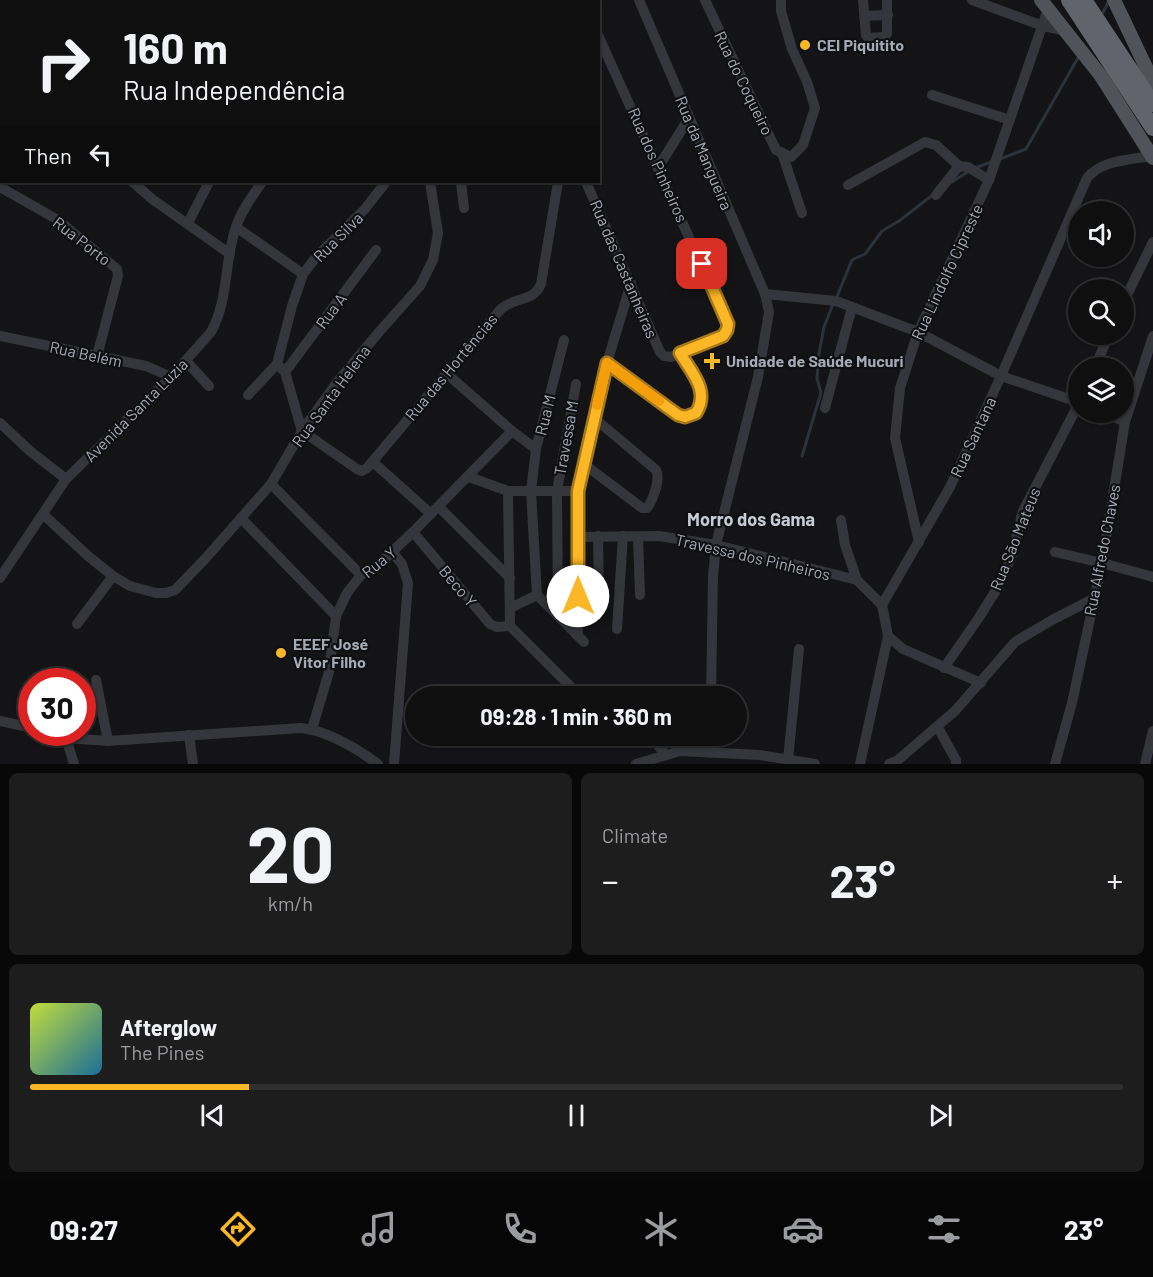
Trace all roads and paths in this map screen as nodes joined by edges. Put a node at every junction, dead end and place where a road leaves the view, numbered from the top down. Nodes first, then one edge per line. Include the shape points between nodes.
1 (639, 0) edge
2 (705, 0) edge
3 (781, 0) edge
4 (863, 0) edge
5 (887, 0) edge
6 (972, 0) edge
7 (1069, 0) edge
8 (1084, 0) edge
9 (1114, 0) edge
10 (1045, 5) edge
11 (888, 15) junction
12 (864, 16) junction
13 (1043, 26) junction
14 (1067, 31) junction
15 (601, 47) edge
16 (1153, 82) edge
17 (932, 95) dead end
18 (1153, 104) edge
19 (689, 118) junction
20 (1010, 120) junction
21 (1153, 128) edge
22 (786, 155) junction
23 (1152, 157) edge
24 (659, 166) junction
25 (959, 166) junction
26 (989, 180) junction
27 (134, 183) edge
28 (208, 183) edge
29 (260, 183) edge
30 (385, 183) edge
31 (430, 183) edge
32 (461, 183) edge
33 (558, 183) edge
34 (586, 183) edge
35 (848, 184) dead end
36 (0, 187) edge
37 (936, 195) dead end
38 (464, 208) dead end
39 (801, 213) dead end
40 (188, 223) junction
41 (236, 227) junction
42 (1153, 242) edge
43 (376, 250) dead end
44 (230, 254) junction
45 (303, 274) junction
46 (1134, 281) edge
47 (631, 283) junction
48 (765, 294) junction
49 (852, 307) junction
50 (918, 332) junction
51 (0, 336) edge
52 (1153, 336) edge
53 (564, 340) dead end
54 (680, 353) junction
55 (97, 356) junction
56 (664, 356) joint
57 (186, 361) junction
58 (607, 363) junction
59 (281, 368) junction
60 (446, 373) junction
61 (1001, 376) junction
62 (171, 377) junction
63 (576, 384) dead end
64 (210, 386) dead end
65 (1134, 394) edge
66 (248, 395) dead end
67 (1068, 400) edge
68 (825, 408) dead end
69 (594, 418) junction
70 (0, 423) edge
71 (1068, 423) edge
72 (1125, 423) edge
73 (302, 431) junction
74 (512, 431) junction
75 (536, 448) junction
76 (373, 462) junction
77 (584, 464) junction
78 (469, 477) junction
79 (66, 479) junction
80 (271, 484) junction
81 (508, 491) junction
82 (531, 491) junction
83 (557, 491) junction
84 (578, 491) junction
85 (435, 510) junction
86 (43, 514) junction
87 (241, 518) junction
88 (841, 519) dead end
89 (413, 532) junction
90 (623, 536) junction
91 (578, 537) junction
92 (598, 537) junction
93 (638, 537) junction
94 (920, 542) junction
95 (716, 545) junction
96 (392, 552) junction
97 (1055, 552) dead end
98 (1102, 562) junction
99 (361, 575) junction
100 (113, 576) junction
101 (1153, 577) edge
102 (0, 578) edge
103 (510, 578) junction
104 (857, 580) junction
105 (537, 595) junction
106 (640, 595) dead end
107 (599, 596) dead end
108 (1093, 598) junction
109 (882, 605) junction
110 (510, 608) junction
111 (558, 615) junction
112 (336, 616) junction
113 (77, 624) dead end
114 (510, 626) junction
115 (617, 629) dead end
116 (888, 636) junction
117 (799, 649) dead end
118 (944, 668) junction
119 (96, 681) dead end
120 (981, 683) junction
121 (570, 686) edge
122 (711, 686) edge
123 (0, 721) edge
124 (18, 725) edge
125 (937, 726) junction
126 (312, 729) junction
127 (1153, 730) edge
128 (189, 735) junction
129 (96, 740) edge
130 (108, 741) junction
131 (68, 746) edge
132 (658, 746) edge
133 (711, 746) edge
134 (711, 753) junction
135 (666, 755) junction
136 (788, 759) junction
137 (959, 762) edge
138 (74, 764) edge
139 (193, 764) edge
140 (378, 764) edge
141 (394, 764) edge
142 (636, 764) edge
143 (815, 764) edge
144 (860, 764) edge
145 (889, 764) edge
146 (1055, 764) edge
147 (1145, 764) edge

1 - 19 street, Rua da Mangueira
2 - 22 street, Rua do Coqueiro via 776,150
3 - 22 street via 792,49 815,108 803,145
4 - 12 street
5 - 11 street
6 - 13 street
7 - 21 highway
8 - 18 highway
9 - 16 main road
10 - 13 street, Rua Lindolfo Cipreste
10 - 14 main road
11 - 12 street
11 - 12 street via 886,36 868,38
13 - 14 street
13 - 20 street, Rua Lindolfo Cipreste
14 - 23 main road via 1101,76
15 - 24 street, Rua dos Pinheiros
17 - 20 street
19 - 24 street
19 - 48 street, Rua da Mangueira
20 - 26 street, Rua Lindolfo Cipreste
22 - 39 street, Rua do Coqueiro
23 - 61 street, Rua Santana via 1104,165 1087,178
24 - 54 street, Rua dos Pinheiros via 728,324 723,336
25 - 26 street
25 - 35 street via 936,145 926,142
25 - 37 street
26 - 50 street, Rua Lindolfo Cipreste
27 - 40 street
28 - 40 street
29 - 41 street, Avenida Santa Luzia
30 - 45 street, Rua Silva
31 - 73 street, Rua Santa Helena via 438,233 427,274
32 - 38 street
33 - 60 street, Rua das Hortências via 538,291 506,305
34 - 47 street, Rua das Castanheiras
36 - 55 street, Rua Porto via 58,220 117,269
40 - 44 street
41 - 44 street, Avenida Santa Luzia
41 - 45 street
42 - 46 street
43 - 59 street, Rua A
44 - 57 street, Avenida Santa Luzia via 216,325
45 - 59 street, Rua Silva via 292,306
47 - 56 street, Rua das Castanheiras
47 - 58 street
48 - 49 street via 836,301
48 - 95 street, Rua da Mangueira via 769,312 758,377
49 - 50 street
49 - 68 street
50 - 61 street
50 - 94 street, Rua Lindolfo Cipreste via 900,388 895,438
51 - 55 street, Rua Belém
52 - 65 street, Rua Alfredo Chaves
53 - 75 street, Rua M
54 - 56 street, Rua dos Pinheiros
54 - 58 street via 703,397 696,413 685,417
55 - 62 street, Rua Belém via 146,366
57 - 62 street, Avenida Santa Luzia
57 - 64 street
58 - 69 street
59 - 66 street, Rua Silva
59 - 73 street
60 - 74 street
60 - 76 street, Rua das Hortências
61 - 67 street
61 - 94 street, Rua Santana
62 - 79 street, Avenida Santa Luzia
63 - 83 street, Travessa M
69 - 77 street
69 - 77 street via 656,470 650,504 642,508
70 - 79 street
71 - 118 street, Rua São Mateus via 1023,511 1011,558 998,587
72 - 98 street, Rua Alfredo Chaves
73 - 76 street via 357,469 362,471
73 - 80 street, Rua Santa Helena
74 - 75 street
74 - 78 street, Rua Y
75 - 82 street, Rua M
76 - 85 street
77 - 84 street
78 - 81 street
78 - 85 street, Rua Y
79 - 86 street, Avenida Santa Luzia
80 - 87 street, Rua Santa Helena
80 - 99 street
81 - 82 street
81 - 103 street
82 - 83 street
82 - 105 street
83 - 84 street
83 - 111 street, Travessa M
84 - 91 street
85 - 89 street, Rua Y
85 - 103 street
86 - 100 street
86 - 102 street, Avenida Santa Luzia
87 - 100 street, Rua Santa Helena via 175,590 156,593 130,586
87 - 112 street
88 - 104 street via 844,545
89 - 96 street, Rua Y
89 - 114 street, Beco Y via 490,624
90 - 92 street, Travessa dos Pinheiros
90 - 93 street, Travessa dos Pinheiros
90 - 115 street
91 - 92 street, Travessa dos Pinheiros
91 - 111 street via 581,639
92 - 107 street
93 - 95 street, Travessa dos Pinheiros via 659,536
93 - 106 street
94 - 109 street, Rua Santana
95 - 104 street, Travessa dos Pinheiros
95 - 122 street, Rua da Mangueira
96 - 99 street, Rua Y
96 - 141 street via 402,564 408,583
97 - 98 street
98 - 101 street
98 - 108 street, Rua Alfredo Chaves
99 - 112 street, Rua Y
100 - 113 street
103 - 110 street
104 - 109 street
105 - 110 street
105 - 111 street
108 - 120 street via 1015,642
108 - 146 street, Rua Alfredo Chaves
109 - 116 street
110 - 114 street
112 - 126 street, Rua Y via 329,672
114 - 121 street
116 - 118 street via 903,649
116 - 144 street
117 - 136 street
118 - 120 street
119 - 130 street
120 - 125 street
123 - 124 street
125 - 137 street
125 - 145 street
126 - 128 street
126 - 140 street via 349,745
127 - 147 street
128 - 130 street
128 - 139 street
129 - 130 street
131 - 138 street
132 - 135 street
133 - 134 street
134 - 135 street via 680,751
134 - 136 street
135 - 142 street
136 - 143 street

